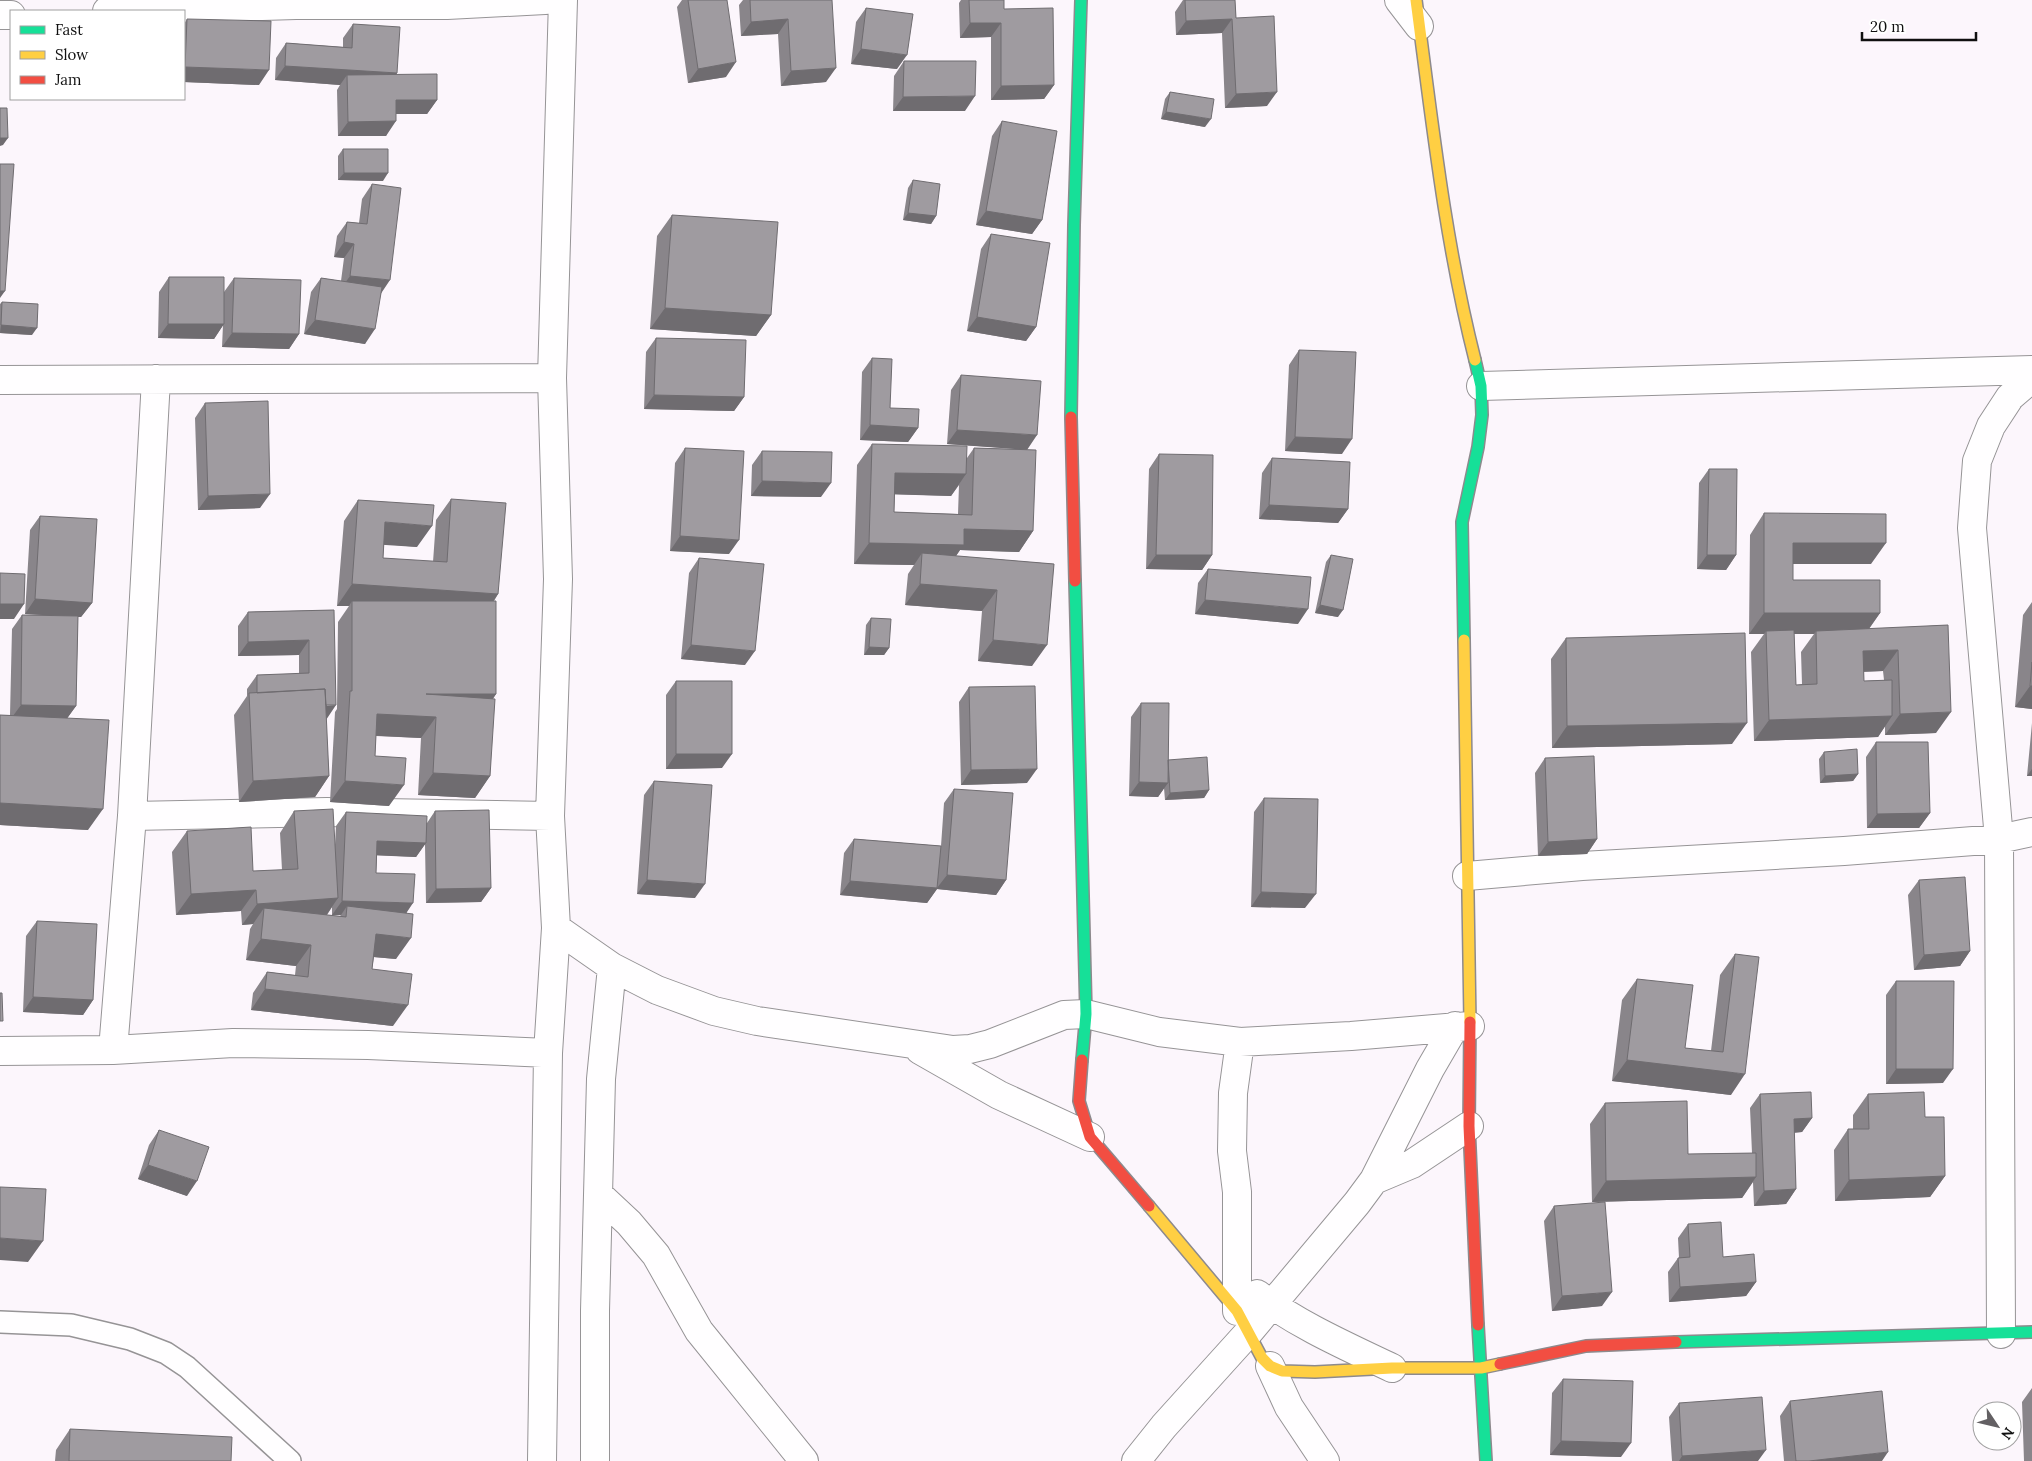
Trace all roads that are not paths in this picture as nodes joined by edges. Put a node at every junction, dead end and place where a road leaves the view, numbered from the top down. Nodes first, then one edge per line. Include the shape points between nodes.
1 (545, 0) edge
2 (563, 0) edge
3 (1081, 0) edge
4 (1399, 0) edge
5 (134, 10) edge
6 (1418, 13) edge
7 (2032, 370) edge
8 (552, 378) junction
9 (2032, 378) edge
10 (156, 379) junction
11 (0, 380) edge
12 (1480, 386) junction
13 (132, 816) junction
14 (550, 816) junction
15 (2032, 832) edge
16 (1999, 839) junction
17 (1467, 876) junction
18 (556, 928) junction
19 (612, 967) junction
20 (1086, 1014) junction
21 (1462, 1026) junction
22 (1240, 1042) junction
23 (908, 1044) junction
24 (113, 1050) junction
25 (0, 1051) edge
26 (548, 1053) junction
27 (1469, 1126) junction
28 (1090, 1137) junction
29 (1374, 1180) junction
30 (598, 1194) junction
31 (1236, 1278) junction
32 (1271, 1304) junction
33 (0, 1322) edge
34 (1243, 1322) junction
35 (2032, 1332) edge
36 (2000, 1334) junction
37 (1270, 1366) junction
38 (1392, 1368) junction
39 (1481, 1368) junction
40 (290, 1461) edge
41 (542, 1461) edge
42 (595, 1461) edge
43 (804, 1461) edge
44 (1136, 1461) edge
45 (1325, 1461) edge
46 (1486, 1461) edge

1 - 5 street via 447,5 296,4
2 - 8 street
3 - 20 street via 1071,444
4 - 6 street
6 - 12 street via 1448,234
7 - 12 street
8 - 10 street
8 - 14 street via 558,579
9 - 16 street via 2010,397 1991,426 1977,461 1972,528
10 - 11 street
10 - 13 street
12 - 17 street via 1482,415 1478,447 1462,522
13 - 14 street via 327,812
13 - 24 street
14 - 18 street
15 - 16 street
16 - 17 street
16 - 36 street
17 - 21 street
18 - 19 street
18 - 26 street
19 - 23 street via 657,990 714,1011 757,1021
19 - 30 street via 601,1079
20 - 22 street via 1159,1032
20 - 23 street via 1064,1015 970,1049
20 - 28 street via 1079,1101
21 - 22 street
21 - 27 street
21 - 29 street via 1430,1069
22 - 31 street via 1233,1093 1232,1151 1237,1192
23 - 28 street via 1000,1095
24 - 25 street
24 - 26 street via 233,1043
26 - 41 street
27 - 29 street via 1412,1164
27 - 39 street
28 - 34 street
29 - 32 street
30 - 42 street via 594,1311
30 - 43 street via 656,1255 699,1331
31 - 32 street
31 - 34 street
32 - 34 street
32 - 38 street
33 - 40 lane via 71,1325 130,1339 166,1353 187,1367
34 - 37 street via 1262,1358
34 - 44 street
35 - 36 street
36 - 39 street via 1586,1346
37 - 38 street via 1282,1371 1315,1372
37 - 45 street via 1289,1407
38 - 39 street
39 - 46 street

